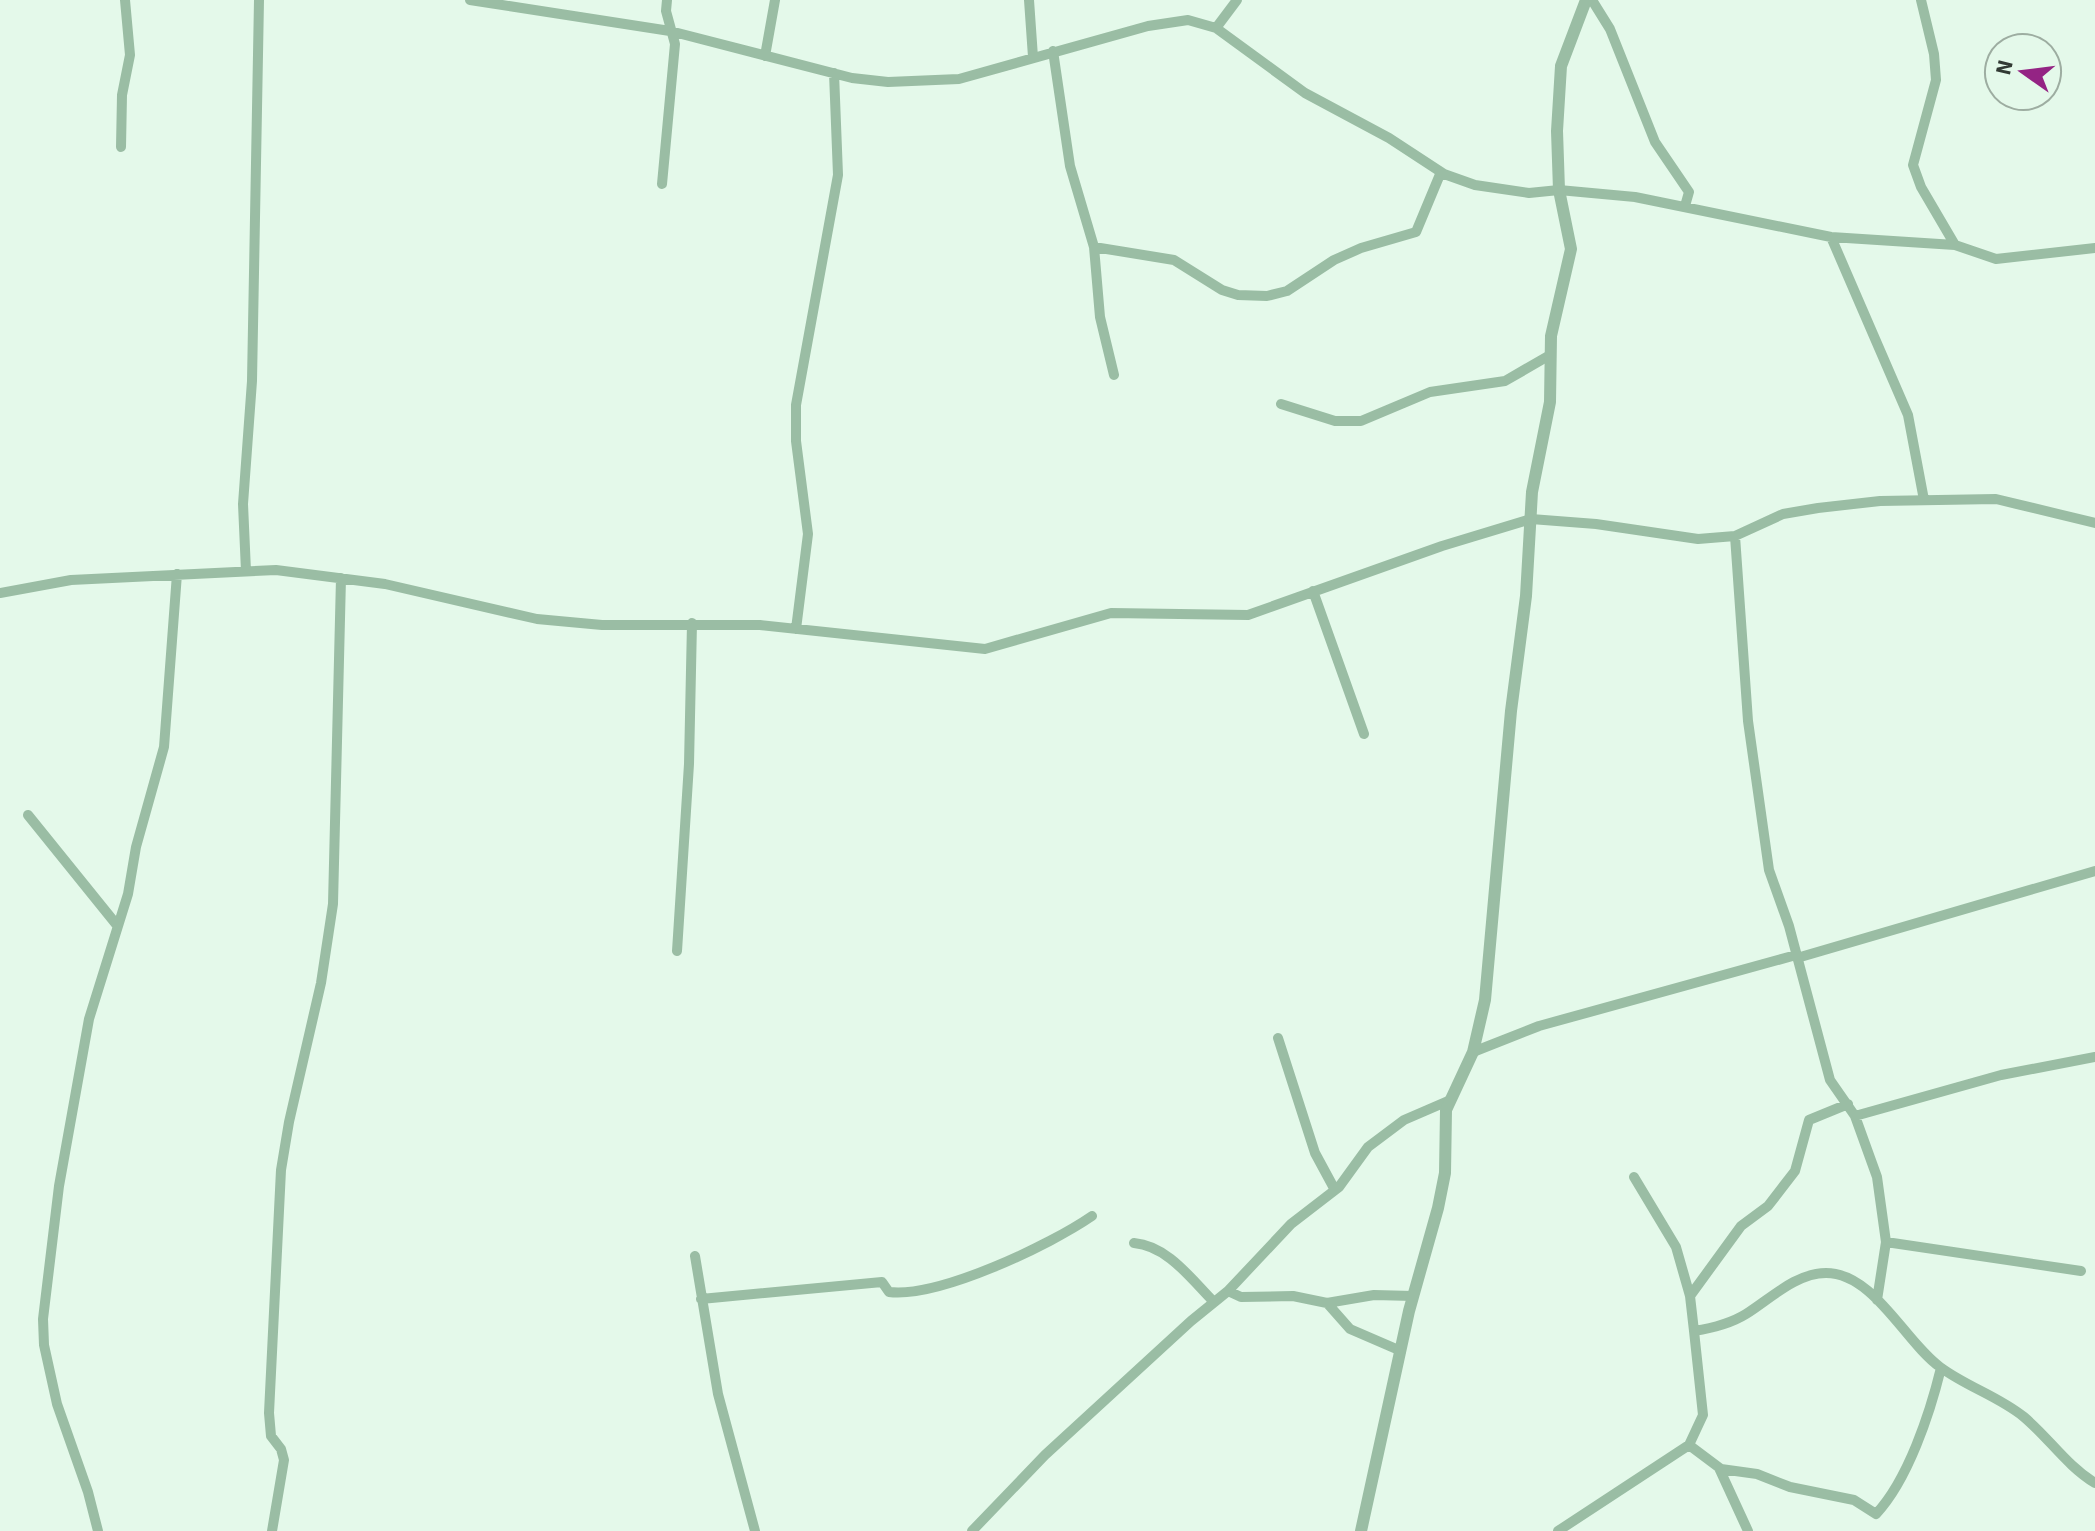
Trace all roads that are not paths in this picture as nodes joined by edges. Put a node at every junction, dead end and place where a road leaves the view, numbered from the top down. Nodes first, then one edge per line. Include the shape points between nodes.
1 (125, 0) edge
2 (259, 0) edge
3 (470, 0) edge
4 (667, 0) edge
5 (775, 0) edge
6 (1029, 0) edge
7 (1237, 0) edge
8 (1589, 0) edge
9 (1921, 0) edge
10 (1216, 28) junction
11 (670, 31) junction
12 (1053, 51) junction
13 (765, 56) junction
14 (1033, 57) junction
15 (834, 73) junction
16 (121, 147) dead end
17 (1441, 172) junction
18 (662, 184) dead end
19 (1559, 190) junction
20 (1685, 206) junction
21 (1831, 237) junction
22 (1955, 245) junction
23 (1094, 247) junction
24 (2095, 248) edge
25 (1550, 355) junction
26 (1114, 375) dead end
27 (1281, 404) dead end
28 (1924, 500) junction
29 (1531, 519) junction
30 (2095, 523) edge
31 (1735, 536) junction
32 (246, 571) junction
33 (177, 574) junction
34 (341, 578) junction
35 (1313, 591) junction
36 (0, 593) edge
37 (692, 623) junction
38 (796, 629) junction
39 (1364, 734) dead end
40 (28, 815) dead end
41 (2095, 871) edge
42 (116, 924) junction
43 (677, 951) dead end
44 (1796, 957) junction
45 (1278, 1038) dead end
46 (1473, 1052) junction
47 (2095, 1057) edge
48 (1448, 1101) junction
49 (1848, 1104) junction
50 (1855, 1116) junction
51 (1634, 1177) dead end
52 (1335, 1190) junction
53 (1092, 1216) dead end
54 (1886, 1242) junction
55 (1134, 1243) dead end
56 (695, 1256) dead end
57 (2081, 1271) dead end
58 (1228, 1291) junction
59 (1413, 1296) junction
60 (1690, 1296) junction
61 (701, 1299) junction
62 (1877, 1300) junction
63 (1214, 1302) junction
64 (1327, 1303) junction
65 (1694, 1331) junction
66 (1401, 1351) junction
67 (1941, 1368) junction
68 (1689, 1445) junction
69 (1719, 1468) junction
70 (2095, 1483) edge
71 (98, 1531) edge
72 (272, 1531) edge
73 (755, 1531) edge
74 (972, 1531) edge
75 (1361, 1531) edge
76 (1558, 1531) edge
77 (1748, 1531) edge

1 - 16 street via 130,55 122,95
2 - 32 street via 252,381 243,504
3 - 11 street
4 - 11 street
5 - 13 street
6 - 14 street
7 - 10 street
8 - 19 street via 1561,66
8 - 20 street via 1610,29 1655,142 1689,192
9 - 22 street via 1936,80 1913,165
10 - 12 street via 1180,20
10 - 17 street via 1275,75
11 - 13 street
11 - 18 street via 675,44
12 - 14 street
12 - 23 street via 1073,184
13 - 15 street
14 - 15 street via 959,79 888,82
15 - 38 street via 838,175 796,405 808,534
17 - 19 street via 1529,193
17 - 23 street via 1416,232 1347,254 1278,295 1238,295 1174,260
19 - 20 street
19 - 25 street via 1571,249
20 - 21 street
21 - 22 street
21 - 28 street via 1908,415
22 - 24 street via 1987,258 2014,260
23 - 26 street via 1100,317
25 - 27 street via 1505,381 1430,392 1361,421 1335,421
25 - 29 street via 1550,402
28 - 30 street via 2018,501
28 - 31 street via 1783,514
29 - 31 street via 1682,538
29 - 35 street
29 - 46 street via 1492,944
31 - 44 street via 1748,721 1766,857
32 - 33 street
32 - 34 street
33 - 36 street via 71,580
33 - 42 street via 164,747 131,884
34 - 37 street via 537,619 602,625
34 - 72 street via 333,904 281,1170 269,1413 271,1436 284,1460
35 - 38 street via 1248,615 1111,613 985,649
35 - 39 street
37 - 38 street
37 - 43 street
40 - 42 street
41 - 44 street
42 - 71 street via 73,1094 43,1319 57,1404
44 - 46 street via 1539,1026
44 - 49 street via 1830,1080
45 - 52 street via 1315,1153
46 - 48 street
47 - 50 street via 2001,1075
48 - 52 street via 1384,1133 1360,1154
48 - 59 street via 1443,1123 1445,1173
49 - 50 street
49 - 60 street via 1807,1122 1795,1171 1768,1206 1736,1232
50 - 54 street via 1877,1177
51 - 60 street via 1676,1247
52 - 58 street via 1291,1224
53 - 61 street via 1063,1236 932,1289 889,1292 882,1282
54 - 57 street
54 - 62 street
55 - 63 street via 1162,1251
56 - 61 street
58 - 63 street
58 - 64 street via 1241,1297 1293,1296
59 - 64 street via 1374,1295
59 - 66 street
60 - 65 street
61 - 73 street via 718,1394
62 - 65 street via 1852,1279 1825,1273 1785,1287 1731,1322
62 - 67 street
63 - 74 street via 1045,1455
64 - 66 street via 1350,1329
65 - 68 street via 1703,1415
66 - 75 street
67 - 69 street via 1927,1425 1876,1514 1854,1500
67 - 70 street via 2025,1418
68 - 69 street
68 - 76 street
69 - 77 street

